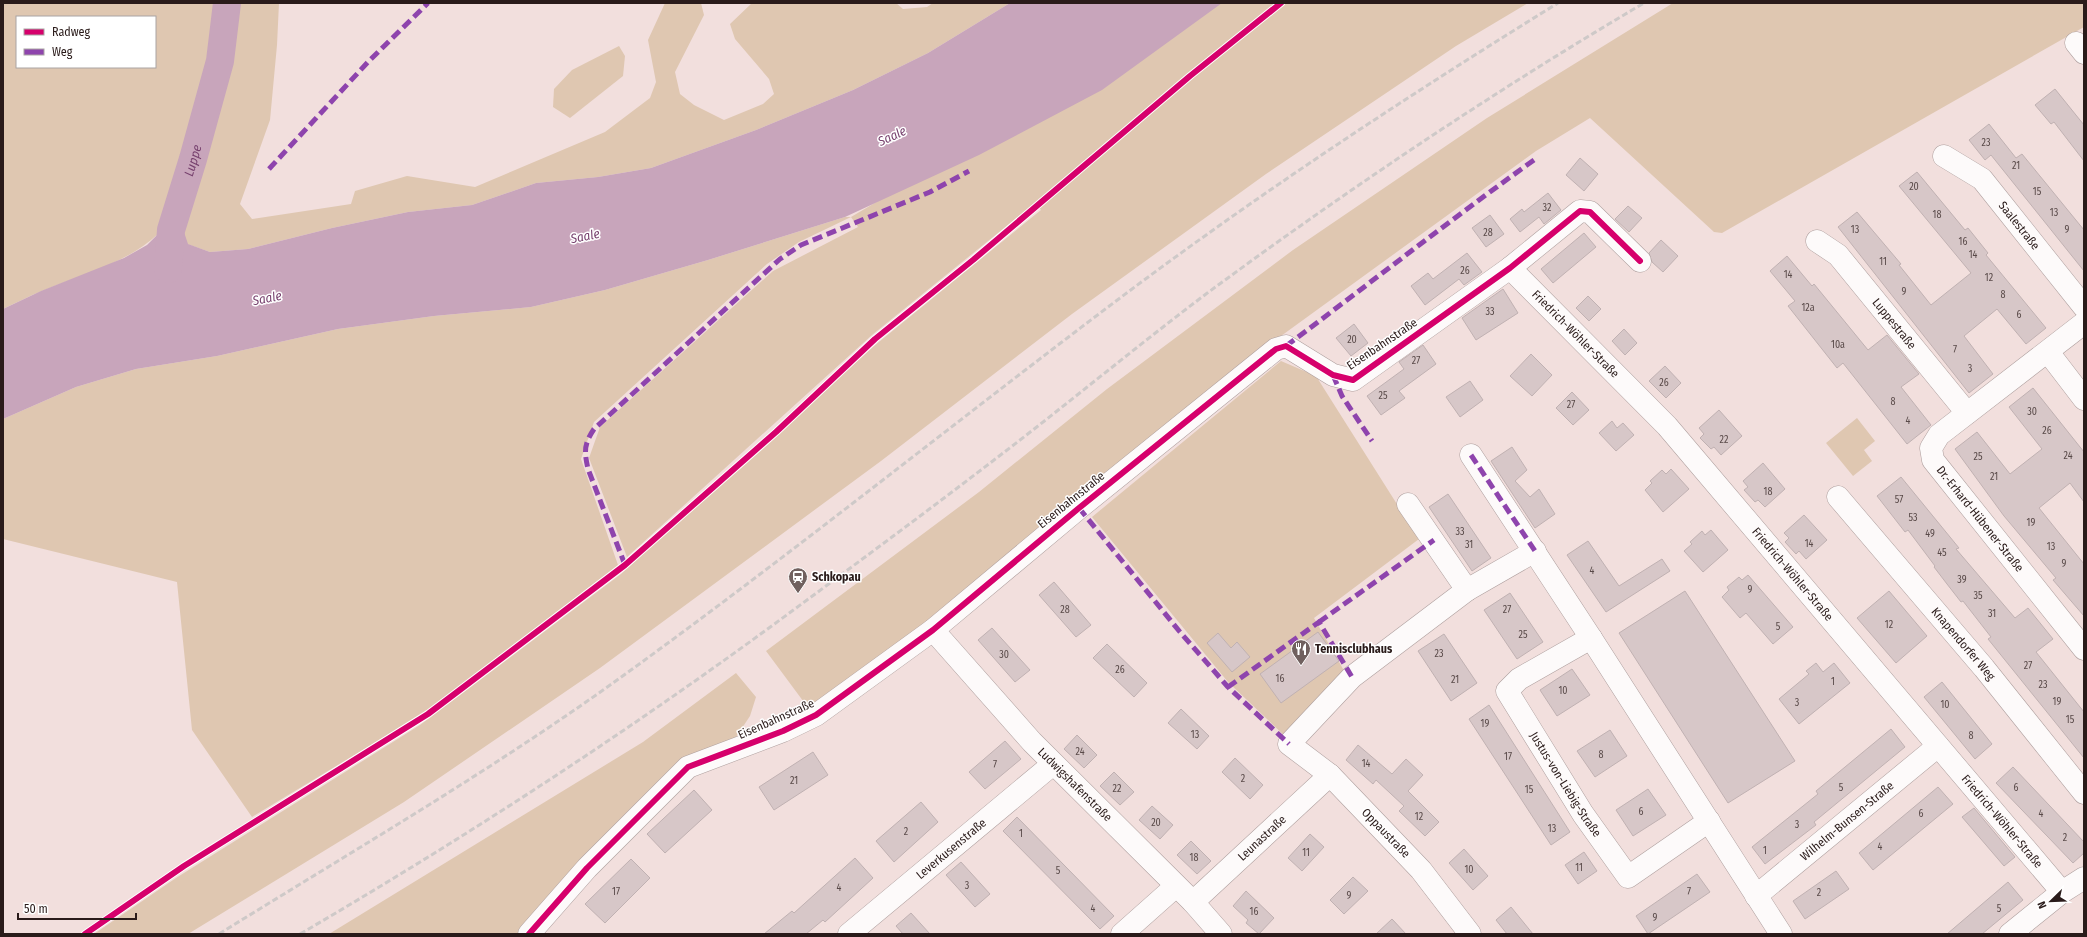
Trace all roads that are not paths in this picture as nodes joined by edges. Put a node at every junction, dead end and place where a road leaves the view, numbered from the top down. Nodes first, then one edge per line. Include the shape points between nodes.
1 (1944, 156) dead end
2 (1817, 241) dead end
3 (1640, 261) dead end
4 (1510, 268) junction
5 (2084, 307) edge
6 (2084, 323) edge
7 (2048, 352) junction
8 (2084, 399) edge
9 (1967, 413) junction
10 (1471, 455) dead end
11 (1838, 497) dead end
12 (1408, 504) dead end
13 (1535, 551) junction
14 (1467, 590) junction
15 (933, 630) junction
16 (1591, 638) junction
17 (2084, 649) edge
18 (1938, 746) junction
19 (1053, 764) junction
20 (1330, 775) junction
21 (2084, 793) edge
22 (1709, 821) junction
23 (2084, 878) edge
24 (1176, 886) junction
25 (2062, 892) junction
26 (1756, 896) junction
27 (1193, 902) junction
28 (857, 931) edge
29 (529, 934) edge
30 (1122, 934) edge
31 (1221, 934) edge
32 (1470, 934) edge
33 (1781, 934) edge
34 (2010, 934) edge

1 - 5 street, Saalestraße via 1982,179
2 - 9 street, Luppestraße via 1838,255
3 - 4 street, Eisenbahnstraße via 1590,212 1580,211
4 - 15 street, Eisenbahnstraße via 1353,380 1333,375 1286,346 1276,348
4 - 18 street, Friedrich-Wöhler-Straße via 1667,426
6 - 7 street, Dr.-Erhard-Hübener-Straße
7 - 8 street
7 - 9 street, Dr.-Erhard-Hübener-Straße
9 - 17 street, Dr.-Erhard-Hübener-Straße via 1938,436 1931,448 1933,460
10 - 13 street
11 - 21 street, Knapendorfer Weg via 1984,668
12 - 14 street
13 - 14 street
13 - 16 street
14 - 20 street, Oppaustraße via 1352,677 1289,744
15 - 19 street, Ludwigshafenstraße
15 - 29 street, Eisenbahnstraße via 816,715 688,767 587,868
16 - 22 street
16 - 22 street, Justus-von-Liebig-Straße via 1519,679 1507,691 1583,814 1628,877
18 - 25 street, Friedrich-Wöhler-Straße
18 - 26 street, Wilhelm-Bunsen-Straße
19 - 24 street, Ludwigshafenstraße
19 - 28 street, Leverkusenstraße
20 - 27 street, Leunastraße
20 - 32 street, Oppaustraße via 1421,870
22 - 26 street
23 - 25 street
24 - 27 street, Ludwigshafenstraße
24 - 30 street
25 - 34 street
26 - 33 street
27 - 31 street, Ludwigshafenstraße

